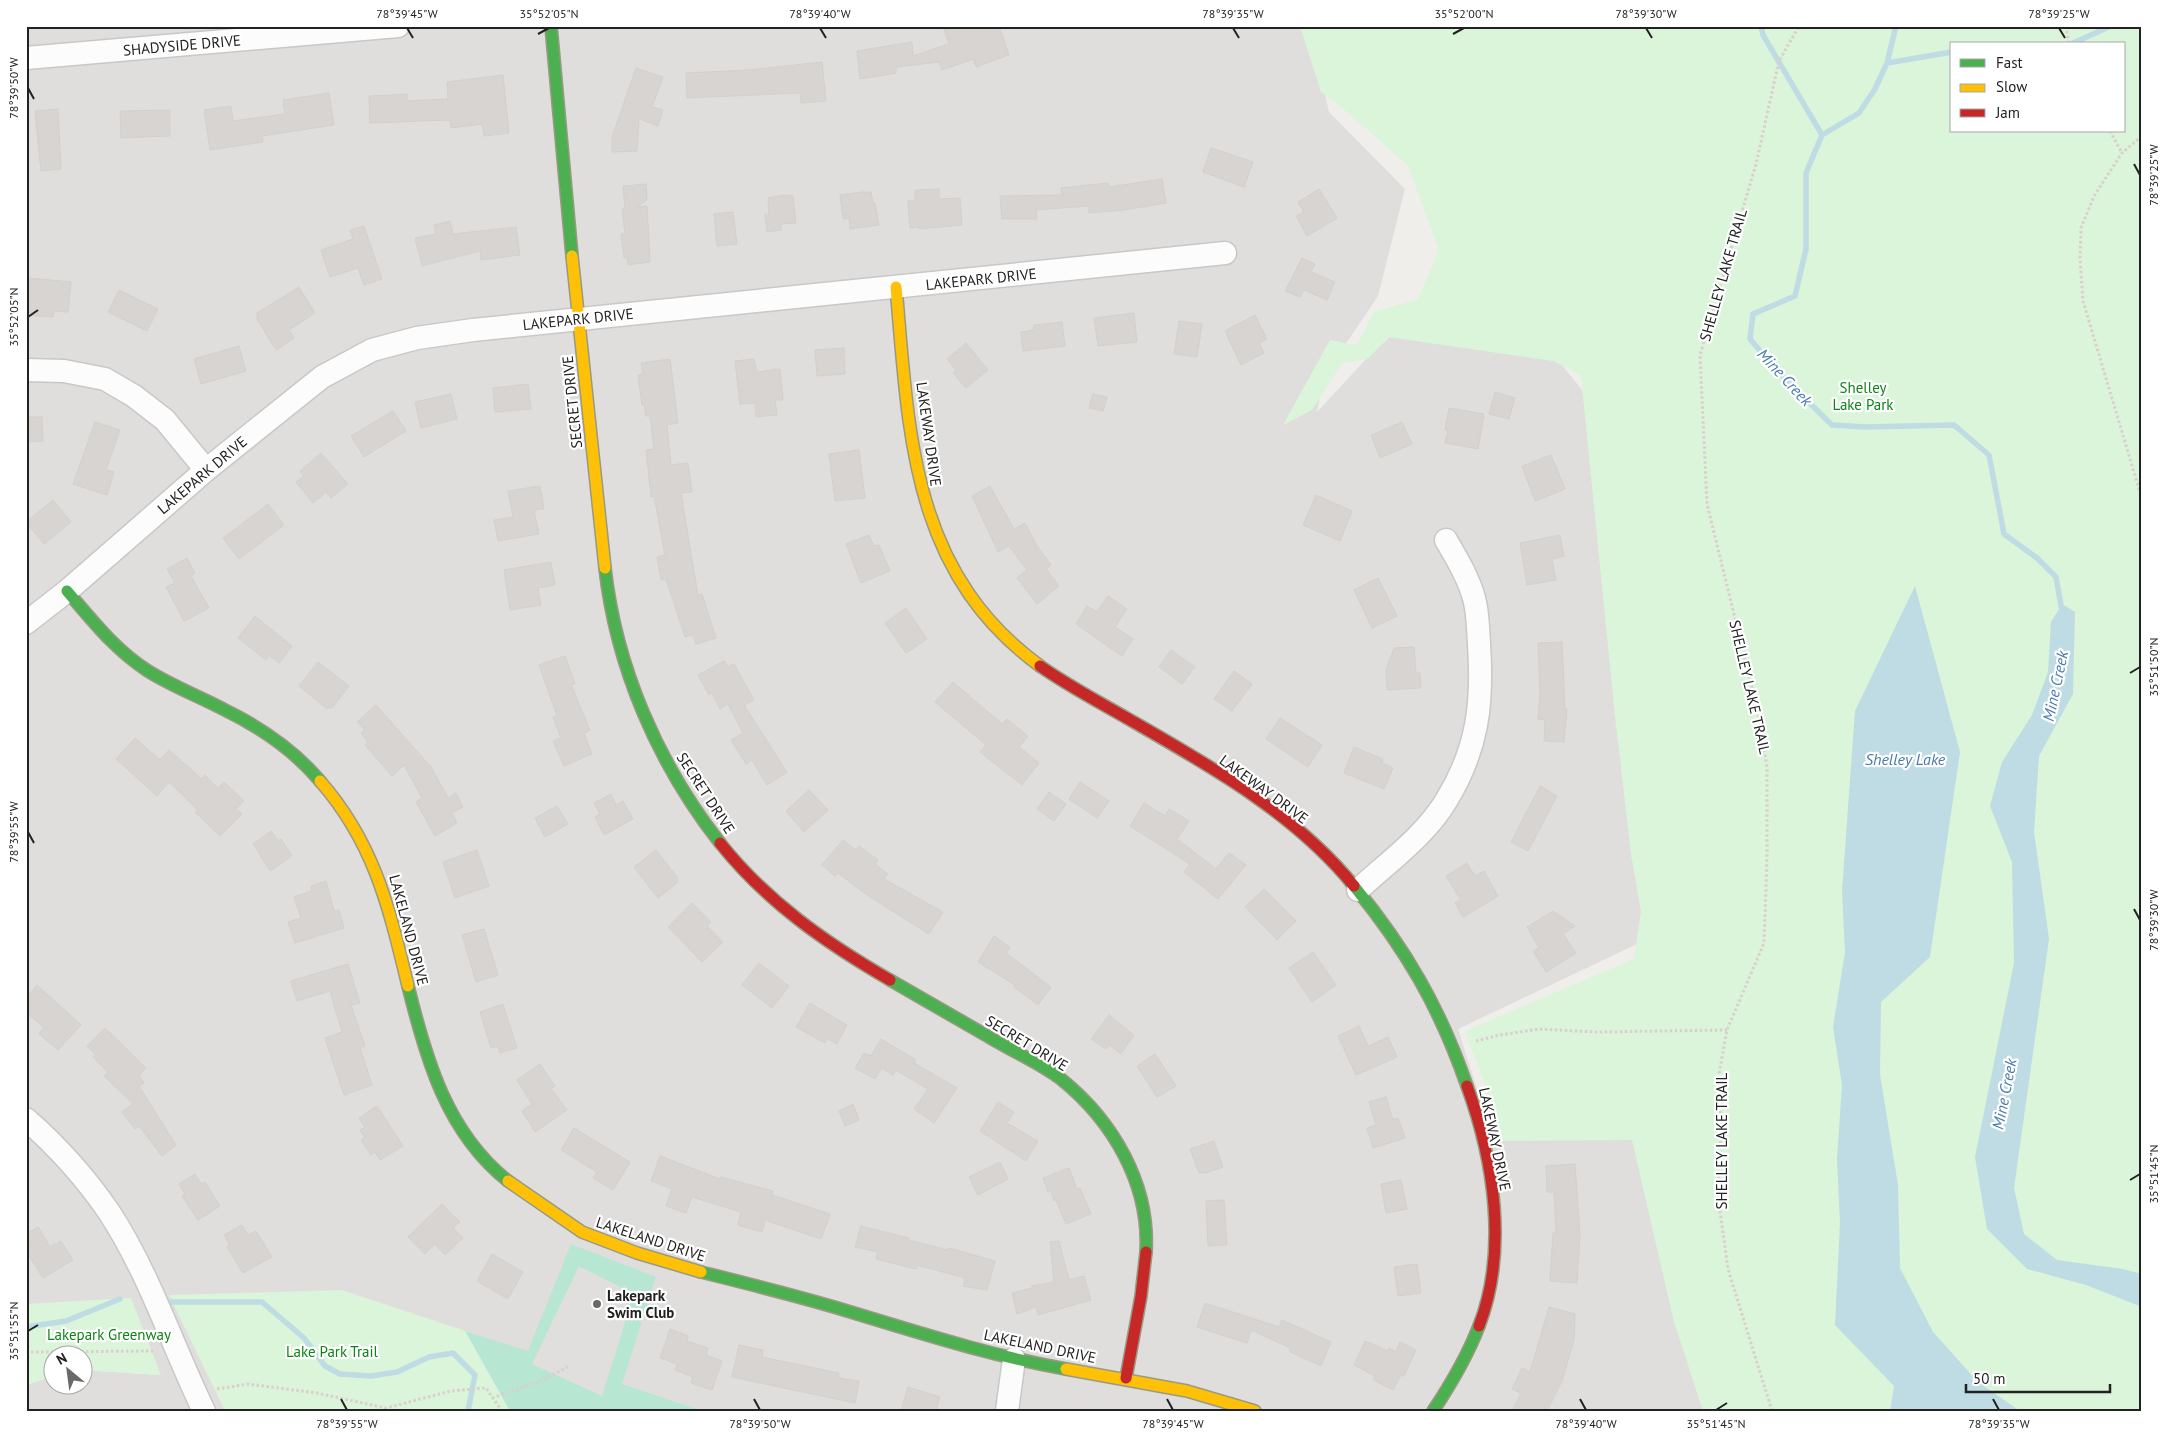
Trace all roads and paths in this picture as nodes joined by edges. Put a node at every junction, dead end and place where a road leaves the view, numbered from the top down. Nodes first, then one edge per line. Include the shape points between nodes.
1 (398, 26) edge
2 (551, 26) edge
3 (1799, 26) edge
4 (2066, 28) edge
5 (224, 34) edge
6 (2069, 42) edge
7 (26, 58) edge
8 (2111, 132) edge
9 (2142, 136) edge
10 (2122, 153) junction
11 (1225, 253) dead end
12 (896, 288) junction
13 (578, 319) junction
14 (26, 370) edge
15 (206, 470) junction
16 (2142, 499) edge
17 (1446, 540) dead end
18 (67, 591) junction
19 (26, 623) edge
20 (1358, 890) junction
21 (1727, 1030) junction
22 (1454, 1048) junction
23 (26, 1118) edge
24 (155, 1351) dead end
25 (26, 1352) edge
26 (1014, 1359) junction
27 (570, 1366) dead end
28 (1126, 1378) junction
29 (492, 1398) junction
30 (207, 1400) edge
31 (502, 1411) edge
32 (1007, 1411) edge
33 (1254, 1411) edge
34 (1433, 1411) edge
35 (1772, 1411) edge

1 - 5 street, SHADYSIDE DRIVE
2 - 13 street, SECRET DRIVE
3 - 21 path, SHELLEY LAKE TRAIL via 1779,61 1756,164 1700,355 1706,504 1758,712 1767,767 1764,943
4 - 6 path
5 - 7 street, SHADYSIDE DRIVE
8 - 10 path
9 - 10 path
10 - 16 path via 2094,196 2081,228 2080,258 2083,301
11 - 12 street, LAKEPARK DRIVE
12 - 13 street, LAKEPARK DRIVE
12 - 20 street, LAKEWAY DRIVE via 916,467 926,506 960,581 991,619 1030,658 1277,813
13 - 15 street, LAKEPARK DRIVE via 436,336 372,350 322,377
13 - 28 street, SECRET DRIVE via 606,578 614,620 626,670 662,752 708,827 734,860 782,908 848,956 1059,1078 1100,1116 1128,1162 1145,1215 1146,1247
14 - 15 street via 105,379 165,420
15 - 18 street, LAKEPARK DRIVE
17 - 20 street via 1464,571 1475,600 1481,671 1477,727 1469,753 1446,802 1413,839
18 - 19 street, LAKEPARK DRIVE
18 - 26 street, LAKELAND DRIVE via 118,650 164,681 256,727 306,766 343,808 367,848 387,899 426,1051 441,1092 468,1140 510,1184 579,1230 607,1242 673,1264 808,1299
20 - 22 street, LAKEWAY DRIVE via 1414,964
21 - 22 path via 1596,1032 1539,1029 1500,1034
21 - 35 path, SHELLEY LAKE TRAIL via 1719,1074 1718,1197 1728,1269
22 - 34 street, LAKEWAY DRIVE via 1474,1101 1493,1192 1494,1271 1488,1300 1471,1346
23 - 30 street via 71,1163 110,1214
24 - 25 path
26 - 28 street, LAKELAND DRIVE
26 - 32 street
27 - 29 path via 536,1384
28 - 33 street, LAKELAND DRIVE via 1236,1403
29 - 30 path via 486,1388 451,1391 386,1408 317,1393 248,1384
29 - 31 path

